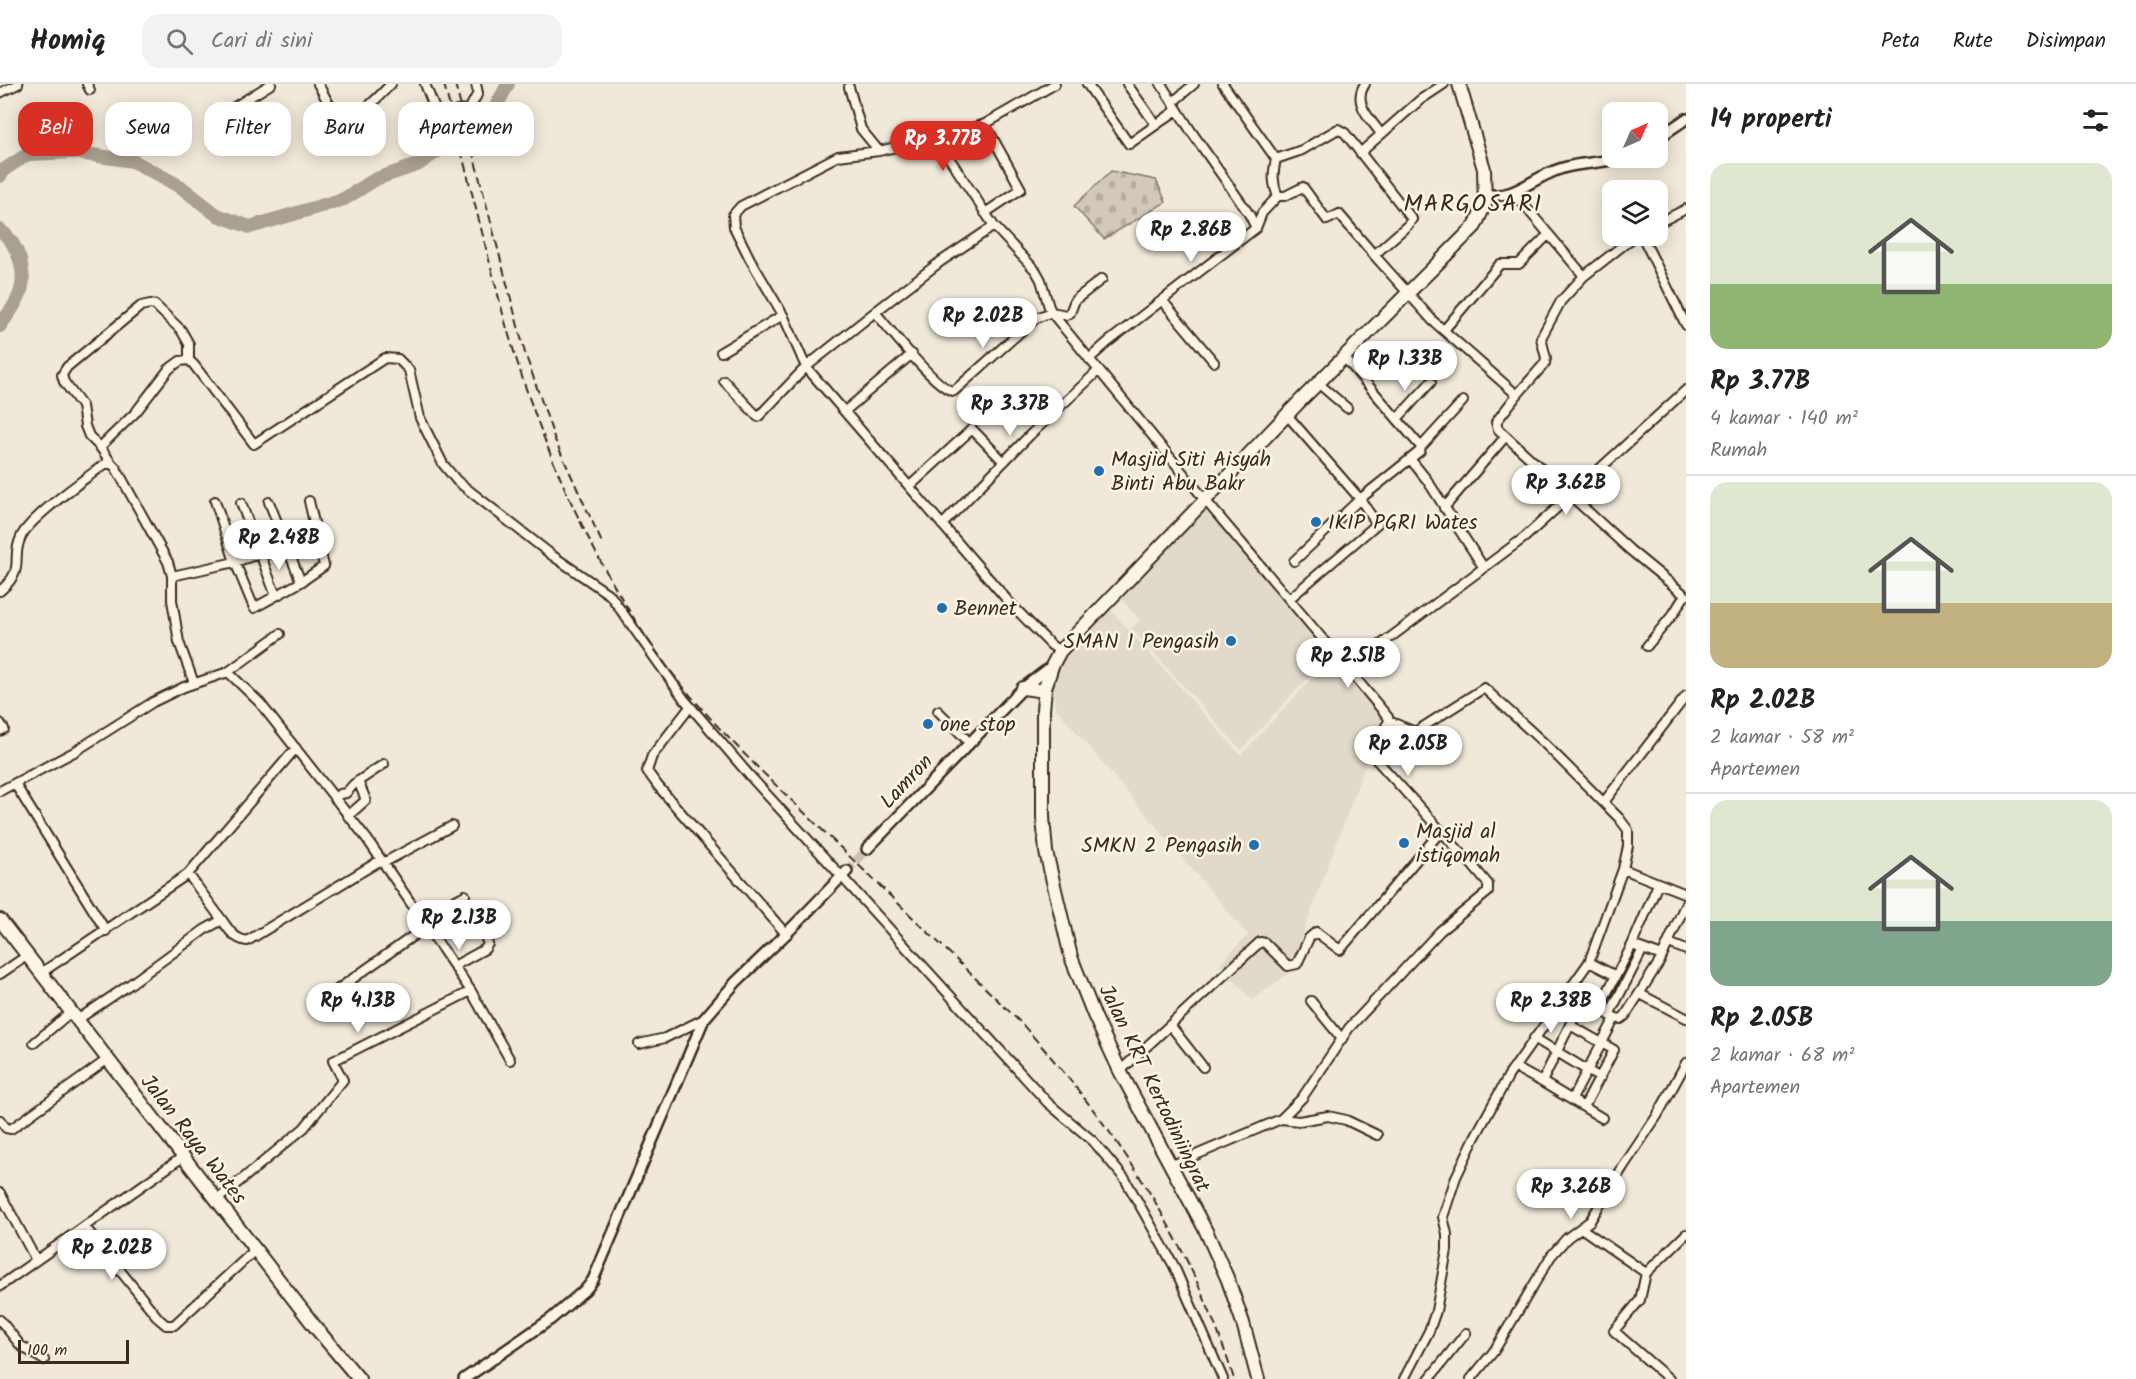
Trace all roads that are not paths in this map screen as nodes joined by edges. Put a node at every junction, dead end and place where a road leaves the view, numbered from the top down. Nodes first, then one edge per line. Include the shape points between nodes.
1 (18, 84) edge
2 (271, 84) edge
3 (318, 84) edge
4 (391, 84) edge
5 (425, 84) edge
6 (476, 84) edge
7 (1055, 84) edge
8 (1086, 84) edge
9 (1127, 84) edge
10 (1161, 84) edge
11 (1194, 84) edge
12 (1222, 84) edge
13 (1365, 84) edge
14 (1444, 84) edge
15 (1459, 84) edge
16 (849, 87) dead end
17 (0, 93) edge
18 (242, 102) edge
19 (1175, 106) junction
20 (1686, 119) edge
21 (985, 124) junction
22 (1156, 125) junction
23 (1668, 131) edge
24 (1381, 134) junction
25 (936, 138) junction
26 (879, 151) junction
27 (1360, 153) junction
28 (1276, 159) junction
29 (1602, 161) edge
30 (1513, 192) junction
31 (1486, 194) junction
32 (1278, 196) junction
33 (1686, 209) edge
34 (985, 213) junction
35 (1668, 218) edge
36 (994, 226) junction
37 (1256, 228) junction
38 (1548, 235) junction
39 (1622, 246) edge
40 (1647, 246) edge
41 (1374, 255) junction
42 (1584, 276) junction
43 (1102, 279) dead end
44 (1408, 293) junction
45 (1162, 300) junction
46 (875, 312) junction
47 (1052, 312) junction
48 (783, 315) junction
49 (1686, 325) edge
50 (1444, 330) junction
51 (722, 352) dead end
52 (912, 354) junction
53 (1344, 357) junction
54 (1089, 359) junction
55 (189, 360) junction
56 (1215, 362) dead end
57 (806, 367) junction
58 (1098, 371) junction
59 (724, 381) dead end
60 (1431, 382) dead end
61 (1318, 383) junction
62 (1686, 390) edge
63 (1517, 395) junction
64 (1463, 401) dead end
65 (1347, 408) dead end
66 (845, 411) junction
67 (1287, 415) junction
68 (1397, 419) junction
69 (1506, 436) junction
70 (100, 447) junction
71 (1421, 447) junction
72 (1411, 460) junction
73 (1004, 462) junction
74 (111, 465) junction
75 (910, 486) junction
76 (1570, 495) junction
77 (1360, 500) junction
78 (215, 501) dead end
79 (309, 501) dead end
80 (1206, 501) junction
81 (269, 502) dead end
82 (241, 503) dead end
83 (1444, 508) junction
84 (942, 525) junction
85 (285, 544) junction
86 (260, 554) junction
87 (1294, 561) dead end
88 (235, 562) junction
89 (1485, 568) junction
90 (172, 576) junction
91 (301, 582) junction
92 (0, 591) edge
93 (276, 596) junction
94 (1685, 596) edge
95 (1289, 599) junction
96 (280, 634) dead end
97 (1647, 646) dead end
98 (1060, 651) junction
99 (1052, 666) junction
100 (1348, 669) junction
101 (228, 672) junction
102 (194, 683) junction
103 (1023, 688) junction
104 (1045, 691) junction
105 (1686, 696) edge
106 (690, 707) junction
107 (938, 711) dead end
108 (1389, 722) junction
109 (0, 723) edge
110 (0, 731) edge
111 (969, 742) junction
112 (296, 748) junction
113 (384, 764) dead end
114 (358, 781) junction
115 (15, 784) junction
116 (0, 791) edge
117 (334, 798) junction
118 (1604, 802) junction
119 (348, 816) junction
120 (452, 826) dead end
121 (1441, 831) junction
122 (867, 849) tunnel mouth
123 (382, 862) junction
124 (1623, 868) junction
125 (188, 874) junction
126 (844, 874) junction
127 (1658, 884) junction
128 (1686, 894) edge
129 (465, 895) dead end
130 (1686, 903) edge
131 (422, 918) junction
132 (0, 920) edge
133 (222, 920) junction
134 (427, 926) junction
135 (106, 932) junction
136 (786, 934) junction
137 (486, 937) dead end
138 (1669, 943) junction
139 (1632, 945) junction
140 (1643, 949) junction
141 (1686, 950) edge
142 (28, 955) junction
143 (1662, 956) junction
144 (1589, 962) junction
145 (454, 966) junction
146 (41, 973) junction
147 (0, 974) edge
148 (1616, 976) junction
149 (471, 991) junction
150 (1570, 991) junction
151 (334, 992) dead end
152 (1640, 994) junction
153 (1583, 998) junction
154 (1311, 1001) dead end
155 (1599, 1008) junction
156 (74, 1016) junction
157 (1612, 1016) junction
158 (1686, 1018) edge
159 (704, 1019) junction
160 (1170, 1025) junction
161 (1570, 1025) junction
162 (1534, 1038) junction
163 (1342, 1039) junction
164 (1602, 1042) junction
165 (34, 1043) dead end
166 (639, 1044) dead end
167 (1557, 1052) junction
168 (108, 1059) junction
169 (510, 1060) dead end
170 (1686, 1063) edge
171 (1203, 1067) dead end
172 (1514, 1067) junction
173 (1587, 1070) junction
174 (1120, 1071) junction
175 (1600, 1078) junction
176 (1542, 1082) junction
177 (1572, 1099) junction
178 (1584, 1107) junction
179 (1602, 1118) dead end
180 (1281, 1119) junction
181 (0, 1120) edge
182 (1377, 1135) dead end
183 (184, 1156) junction
184 (1170, 1166) junction
185 (0, 1193) edge
186 (217, 1200) junction
187 (85, 1227) junction
188 (1581, 1228) junction
189 (1686, 1234) edge
190 (255, 1250) junction
191 (36, 1260) junction
192 (1646, 1274) junction
193 (0, 1287) edge
194 (0, 1320) edge
195 (1466, 1333) dead end
196 (44, 1360) dead end
197 (359, 1379) edge
198 (464, 1379) edge
199 (1223, 1379) edge
200 (1258, 1379) edge
201 (1404, 1379) edge
202 (1429, 1379) edge
203 (1471, 1379) edge
204 (1669, 1379) edge

1 - 17 street
2 - 18 street
3 - 4 street via 335,113 345,120 363,110
5 - 6 street via 436,112 444,118 470,108 478,93
7 - 21 street
8 - 22 street via 1129,144
9 - 22 street
10 - 19 street
11 - 19 street
12 - 28 street
13 - 24 street via 1360,102
14 - 24 street
15 - 31 main road, Jalan KRT Kertodiniingrat via 1484,169
16 - 26 street via 861,129
19 - 22 street
19 - 37 street
20 - 23 street
21 - 25 street
21 - 34 street via 1021,189
24 - 27 street
25 - 26 street
25 - 34 street
26 - 48 street via 838,156 741,206 733,214 734,227
27 - 28 street via 1346,133 1338,129 1302,150
27 - 41 street via 1412,219
28 - 32 street via 1273,173
29 - 30 street via 1553,171
30 - 31 street via 1500,196
30 - 38 street
31 - 44 main road, Jalan KRT Kertodiniingrat via 1474,226
32 - 37 street via 1262,213
32 - 41 street via 1303,187 1326,220 1339,214
33 - 35 street
34 - 36 street
36 - 46 street
36 - 47 street via 1036,270
37 - 45 street
38 - 42 street
38 - 50 street via 1519,264 1500,264
39 - 42 street
40 - 49 street
41 - 44 street
42 - 63 street via 1561,301 1543,332 1543,368
43 - 47 street via 1075,300 1070,313
44 - 50 street
44 - 53 main road, Jalan KRT Kertodiniingrat
45 - 54 street
45 - 56 street
46 - 52 street
46 - 57 street
47 - 52 street via 1036,318 954,391 943,388
47 - 54 street
48 - 51 street
48 - 57 street
50 - 63 street
52 - 66 street
53 - 61 main road, Jalan KRT Kertodiniingrat
53 - 68 street
54 - 58 street
55 - 70 street via 169,369 136,412
55 - 70 street via 189,344 181,330 150,304 126,317 67,367 62,375 64,382 82,406 89,436
55 - 106 street via 254,444 385,358 398,359 409,370 420,418 443,464 457,481 610,595
57 - 59 street via 758,417
57 - 66 street
58 - 73 street
58 - 80 street
60 - 68 street
61 - 65 street
61 - 67 main road, Jalan KRT Kertodiniingrat
62 - 76 street
63 - 69 street via 1496,422
64 - 71 street
66 - 75 street
67 - 77 street
67 - 80 main road, Jalan KRT Kertodiniingrat
68 - 71 street
69 - 76 street
69 - 83 street
70 - 74 street
71 - 72 street
72 - 77 street
72 - 83 street
73 - 75 street via 972,429
73 - 84 street
74 - 90 street via 149,526
74 - 92 street via 105,464 31,524 18,543 16,571
75 - 84 street
76 - 89 street
76 - 94 street
77 - 87 street
77 - 95 street via 1377,522 1375,527
78 - 88 street
79 - 91 street via 325,562 322,569
80 - 95 street
80 - 98 main road, Jalan KRT Kertodiniingrat
81 - 85 street
82 - 86 street
83 - 89 street
84 - 98 street via 1009,602
85 - 86 street
85 - 91 street
86 - 88 street
86 - 93 street
88 - 90 street
88 - 93 street via 254,608
89 - 100 street
90 - 102 street via 179,642
91 - 93 street
94 - 97 street
95 - 100 street
96 - 101 street
98 - 99 main road, Jalan KRT Kertodiniingrat
99 - 103 street, Lamron
99 - 104 main road, Jalan KRT Kertodiniingrat
100 - 108 street
101 - 102 street
101 - 112 street
102 - 115 street via 153,702
103 - 104 main road
103 - 111 street, Lamron
104 - 174 main road, Jalan KRT Kertodiniingrat via 1046,852 1071,957
105 - 118 street
106 - 126 street
106 - 136 street via 652,756 647,771
107 - 111 street
108 - 118 street via 1415,732 1484,688
108 - 121 street via 1372,755
109 - 110 street via 4,729
111 - 122 street, Lamron
112 - 117 street
112 - 125 street
113 - 114 street
114 - 117 street via 348,792
114 - 119 street via 366,800
115 - 116 street
115 - 135 street
117 - 119 street
118 - 124 street via 1628,830
119 - 123 street
120 - 123 street
121 - 160 street via 1340,950 1316,932 1297,964 1288,966 1260,942
121 - 163 street via 1490,888 1432,938
123 - 131 street
123 - 133 street via 247,941 232,934
124 - 127 street
124 - 144 street
125 - 133 street
125 - 135 street
126 - 136 street
126 - 199 street via 1048,1103 1080,1128 1125,1179 1174,1266
127 - 128 street
127 - 139 street
129 - 131 street
130 - 138 street
131 - 134 street
132 - 142 main road, Jalan Raya Wates
133 - 156 street via 129,985
134 - 145 street
134 - 151 street
135 - 146 street
136 - 159 street
137 - 145 street via 485,949
138 - 141 street
138 - 143 street
139 - 140 street
139 - 148 street
140 - 143 street
140 - 157 street
142 - 146 main road, Jalan Raya Wates
142 - 147 street
143 - 152 street
144 - 148 street
144 - 150 street
145 - 149 street
146 - 156 main road, Jalan Raya Wates
148 - 155 street
149 - 169 street
149 - 186 street via 333,1061 343,1080 304,1128
150 - 153 street
150 - 162 street
152 - 157 street via 1625,1016
152 - 158 street
153 - 155 street
153 - 161 street
154 - 163 street
155 - 157 street
156 - 165 street
156 - 168 main road, Jalan Raya Wates
157 - 164 street
159 - 166 street via 665,1038
159 - 198 street via 593,1280 551,1319
160 - 171 street
160 - 174 street
161 - 164 street
161 - 167 street
162 - 167 street
162 - 172 street
163 - 180 street via 1309,1089
164 - 173 street
164 - 175 street via 1614,1052
167 - 173 street
167 - 176 street
168 - 181 street via 11,1129
168 - 183 main road, Jalan Raya Wates
170 - 188 street via 1657,1116 1590,1221
172 - 176 street
172 - 201 street via 1456,1177 1443,1217 1447,1250 1436,1311
173 - 175 street
173 - 177 street
174 - 184 main road, Jalan KRT Kertodiniingrat
175 - 178 street
176 - 177 street
177 - 178 street
178 - 179 street
180 - 182 street via 1328,1116
180 - 184 street
183 - 186 main road, Jalan Raya Wates
183 - 187 street
184 - 200 main road, Jalan KRT Kertodiniingrat via 1228,1280
185 - 191 street
186 - 190 main road, Jalan Raya Wates
187 - 190 street via 166,1325 174,1324
187 - 191 street
188 - 192 street
188 - 203 street via 1551,1256 1494,1351
189 - 192 street
190 - 197 main road, Jalan Raya Wates
191 - 193 street
192 - 204 street via 1640,1300 1614,1331
194 - 196 street via 21,1346
195 - 202 street

